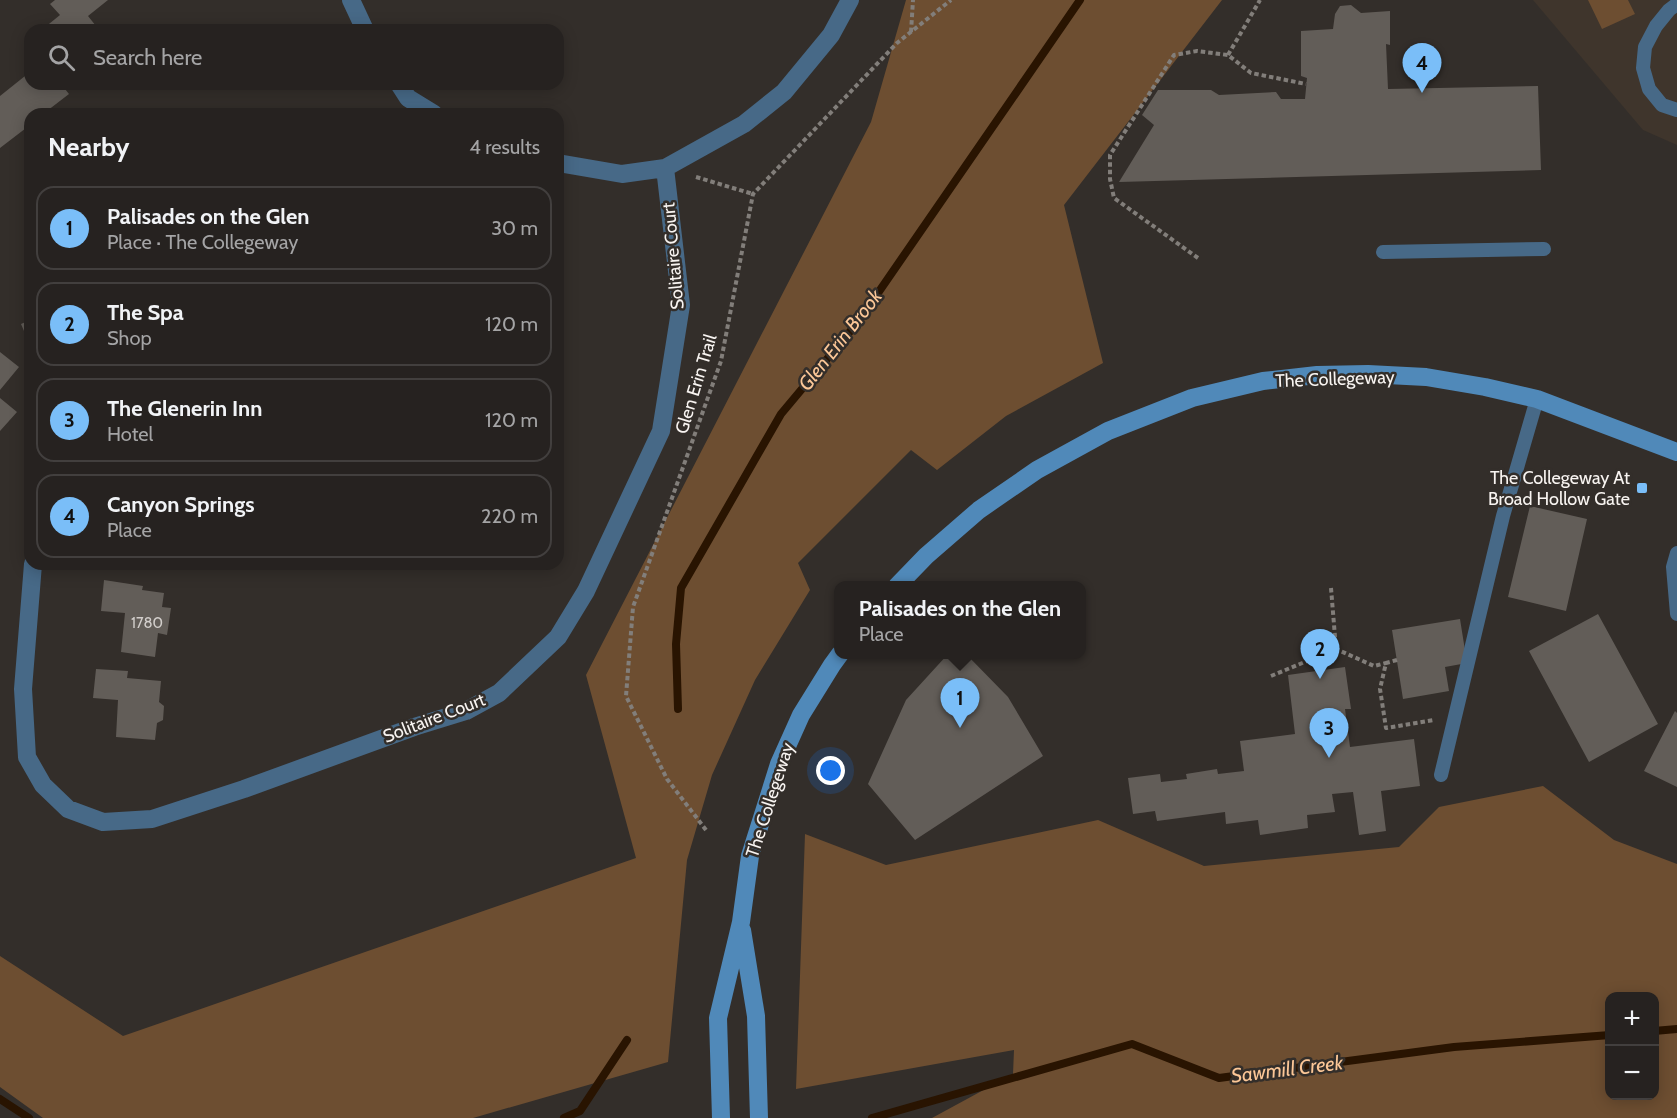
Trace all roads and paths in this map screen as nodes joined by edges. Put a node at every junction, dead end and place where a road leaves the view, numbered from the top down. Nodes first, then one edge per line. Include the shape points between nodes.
1 (351, 0) edge
2 (850, 0) edge
3 (913, 0) edge
4 (951, 0) edge
5 (1260, 0) edge
6 (1677, 4) edge
7 (362, 24) edge
8 (911, 32) junction
9 (1228, 55) junction
10 (1306, 84) dead end
11 (403, 90) edge
12 (424, 108) edge
13 (1677, 110) edge
14 (564, 164) edge
15 (665, 168) junction
16 (753, 194) junction
17 (1544, 249) dead end
18 (1383, 252) dead end
19 (1198, 258) dead end
20 (1537, 399) junction
21 (1677, 452) edge
22 (1677, 553) edge
23 (33, 570) edge
24 (901, 581) edge
25 (1331, 588) dead end
26 (1677, 614) edge
27 (1336, 650) junction
28 (837, 659) edge
29 (1397, 660) dead end
30 (1386, 663) junction
31 (1271, 676) dead end
32 (1456, 717) junction
33 (1441, 774) dead end
34 (706, 830) dead end
35 (741, 922) junction
36 (721, 1118) edge
37 (759, 1118) edge

1 - 7 street
2 - 15 street via 831,35 784,92 744,124
3 - 8 path
4 - 8 path
5 - 9 path
6 - 13 lane via 1656,26 1645,47 1643,68 1649,89 1662,105
8 - 16 path
9 - 10 path via 1251,73
9 - 19 path via 1197,51 1174,55 1110,155 1114,198
11 - 12 street
14 - 15 street via 622,174
15 - 16 path
15 - 23 street, Solitaire Court via 681,305 661,431 586,591 564,628 498,693 466,711 244,789 152,819 103,822 68,809 43,785 27,757 23,689
16 - 34 path, Glen Erin Trail via 721,362 633,607 627,674 626,696 667,779
17 - 18 lane
20 - 21 street, The Collegeway
20 - 24 street, The Collegeway via 1426,377 1368,374 1263,381 1192,398 1108,431 1037,470 979,510
20 - 32 lane via 1503,516
22 - 26 lane via 1673,567
25 - 27 path
27 - 30 path via 1374,666
27 - 31 path
28 - 35 street, The Collegeway via 801,715 778,764 750,856
29 - 30 path
30 - 32 path via 1380,689 1386,728
32 - 33 lane
35 - 36 street, The Collegeway via 718,1017
35 - 37 street, The Collegeway via 756,1016

